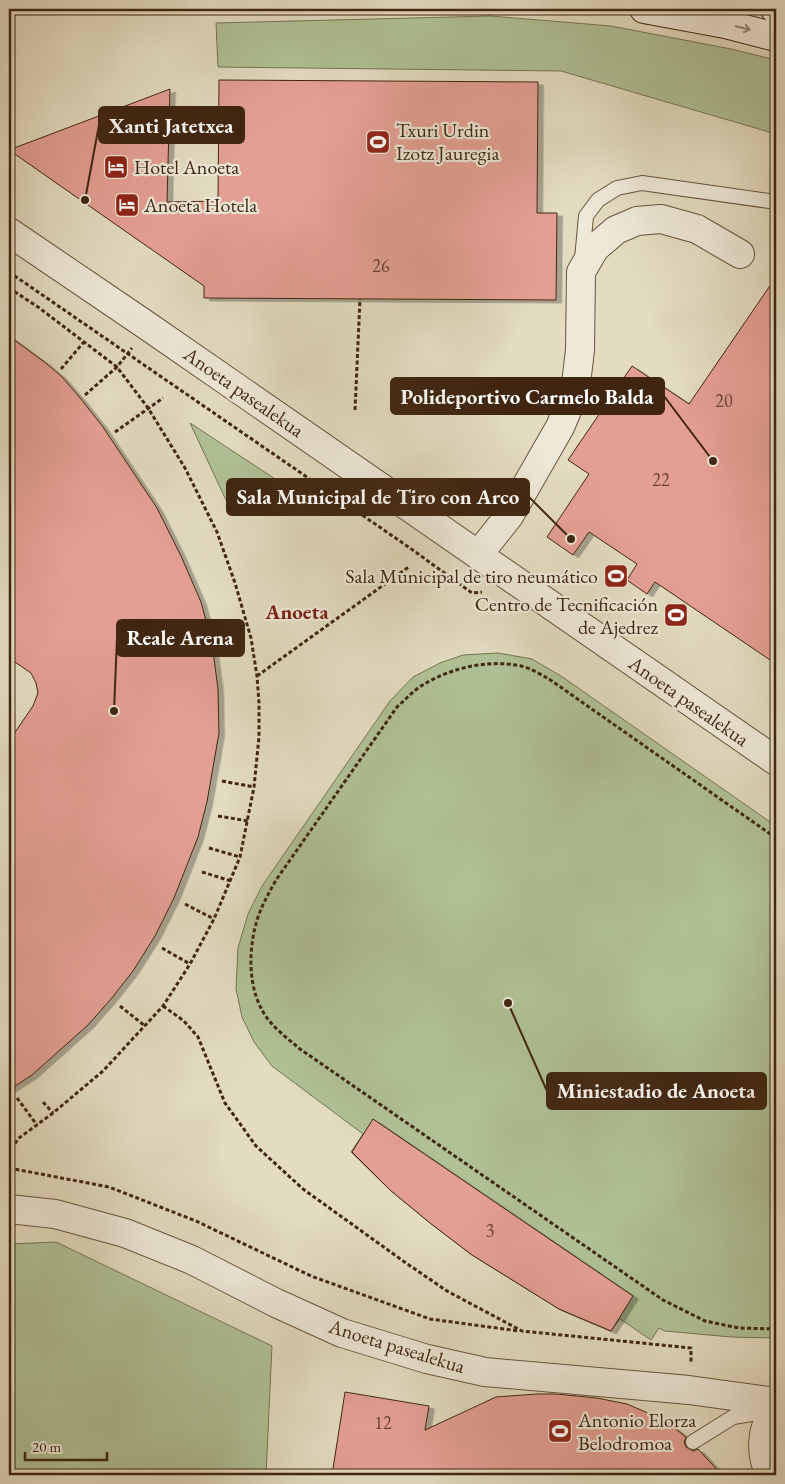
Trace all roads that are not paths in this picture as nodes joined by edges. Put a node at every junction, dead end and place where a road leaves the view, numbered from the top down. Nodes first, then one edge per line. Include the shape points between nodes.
1 (644, 9) edge
2 (776, 37) edge
3 (776, 202) edge
4 (9, 232) edge
5 (740, 254) dead end
6 (581, 272) junction
7 (478, 555) junction
8 (776, 761) edge
9 (9, 1209) edge
10 (775, 1408) edge
11 (693, 1442) dead end
12 (770, 1475) edge

1 -> 2 street
3 - 6 lane via 642,183 617,188 598,200 586,216
4 - 7 street, Anoeta pasealekua
5 - 6 street via 697,229 661,219 637,221 616,230 595,248
6 - 7 street via 580,350 575,392 560,427 509,516
7 - 8 street, Anoeta pasealekua
9 - 10 street, Anoeta pasealekua via 55,1214 124,1233 192,1260 342,1333 427,1359 486,1372 689,1390
10 - 11 lane via 733,1417
10 - 12 street via 763,1440 763,1454

